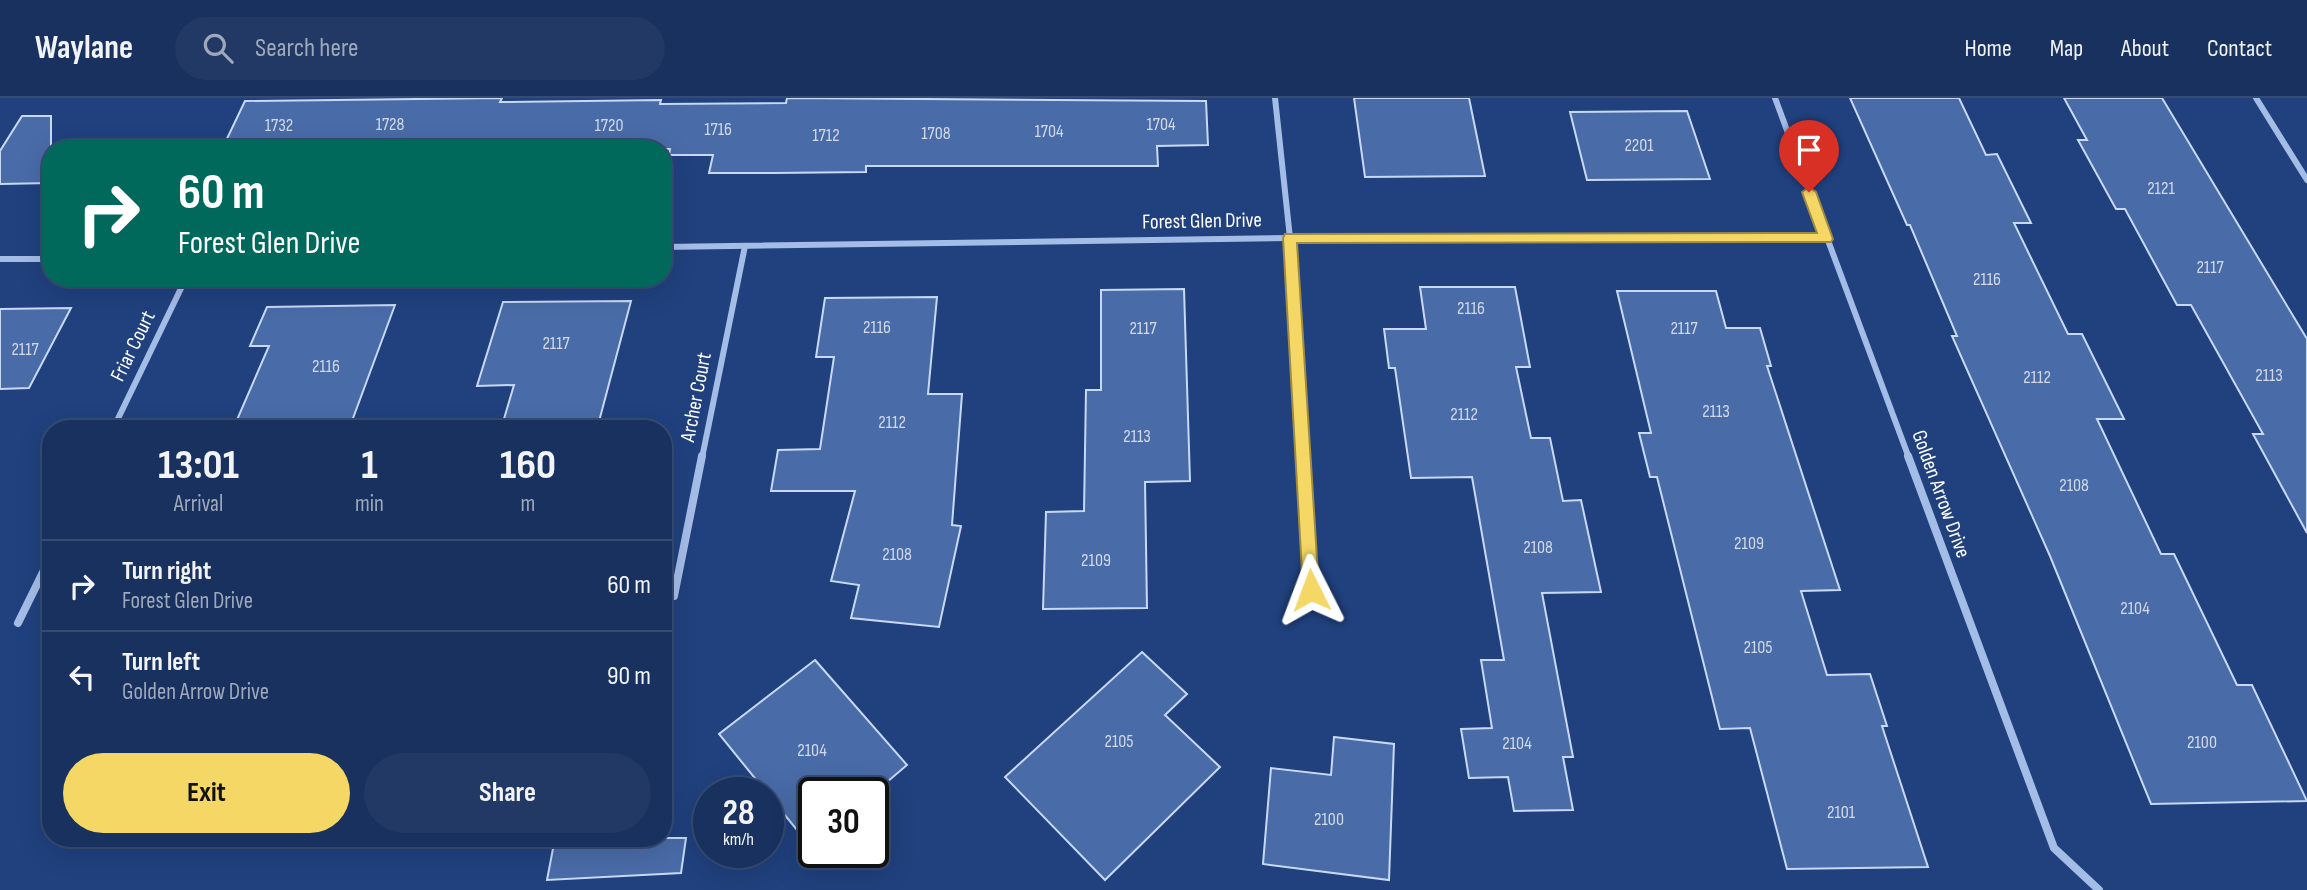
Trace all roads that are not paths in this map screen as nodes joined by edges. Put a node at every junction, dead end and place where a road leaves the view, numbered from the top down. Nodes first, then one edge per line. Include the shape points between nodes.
1 (1275, 98) edge
2 (1775, 98) edge
3 (2256, 98) edge
4 (2307, 180) edge
5 (1290, 238) junction
6 (1826, 239) junction
7 (745, 246) junction
8 (672, 247) edge
9 (42, 258) edge
10 (0, 259) edge
11 (182, 287) edge
12 (117, 420) edge
13 (42, 574) edge
14 (1311, 590) dead end
15 (674, 596) dead end
16 (18, 623) dead end
17 (2097, 889) edge

1 - 5 street
2 - 6 street, Golden Arrow Drive
3 - 4 street
5 - 6 street, Forest Glen Drive
5 - 7 street, Forest Glen Drive
5 - 14 street
6 - 17 street, Golden Arrow Drive via 2054,848
7 - 8 street, Forest Glen Drive
7 - 15 street, Archer Court
9 - 10 street
11 - 12 street, Friar Court
13 - 16 street

